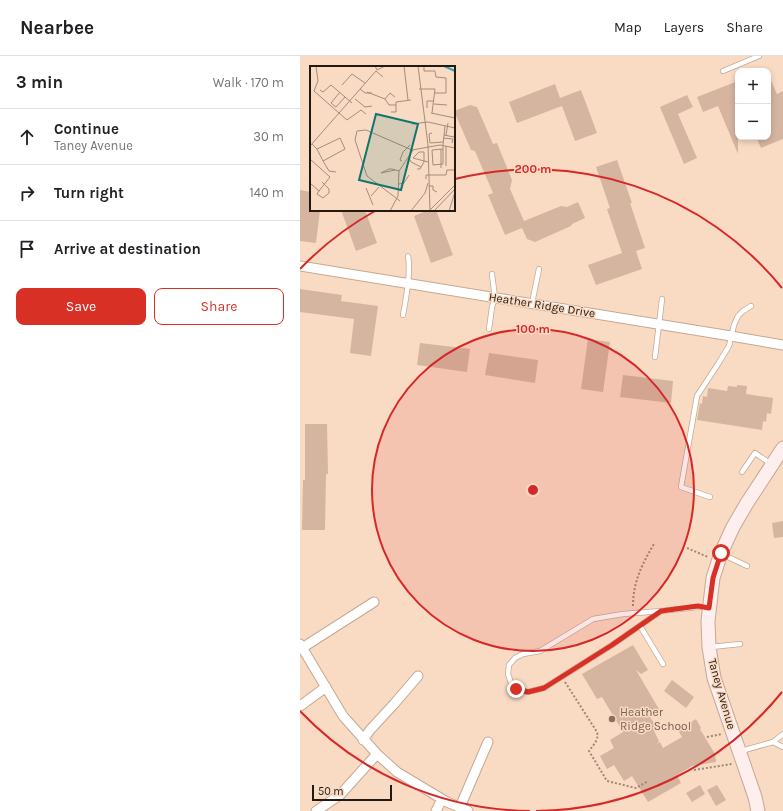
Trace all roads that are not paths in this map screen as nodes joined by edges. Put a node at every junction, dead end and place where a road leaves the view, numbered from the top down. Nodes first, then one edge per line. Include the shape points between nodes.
1 (759, 56) edge
2 (723, 71) dead end
3 (408, 256) dead end
4 (300, 266) edge
5 (539, 269) dead end
6 (492, 274) dead end
7 (408, 284) junction
8 (495, 298) junction
9 (662, 299) dead end
10 (532, 303) junction
11 (751, 306) dead end
12 (404, 315) dead end
13 (659, 324) junction
14 (489, 329) dead end
15 (731, 336) junction
16 (783, 345) edge
17 (655, 357) dead end
18 (783, 448) edge
19 (772, 465) junction
20 (742, 472) dead end
21 (710, 497) dead end
22 (721, 553) junction
23 (747, 566) dead end
24 (374, 602) dead end
25 (709, 608) junction
26 (661, 611) junction
27 (640, 626) junction
28 (740, 644) dead end
29 (301, 646) edge
30 (709, 647) junction
31 (664, 664) dead end
32 (418, 676) dead end
33 (326, 687) junction
34 (300, 706) edge
35 (783, 734) edge
36 (363, 740) junction
37 (488, 742) dead end
38 (773, 742) junction
39 (783, 747) edge
40 (740, 752) junction
41 (377, 754) junction
42 (442, 799) junction
43 (464, 809) edge
44 (316, 811) edge
45 (436, 811) edge
46 (758, 811) edge

1 - 2 lane
3 - 7 lane
4 - 7 street, Heather Ridge Drive
5 - 10 lane
6 - 8 lane
7 - 8 street, Heather Ridge Drive
7 - 12 lane
8 - 10 street, Heather Ridge Drive
8 - 14 lane
9 - 13 lane
10 - 13 street, Heather Ridge Drive
11 - 15 lane via 738,316
13 - 15 street, Heather Ridge Drive
13 - 17 lane
15 - 16 street, Heather Ridge Drive
15 - 21 lane via 729,346 697,396 681,487
18 - 19 street, Taney Avenue
19 - 20 lane via 755,453
19 - 22 street, Taney Avenue via 733,527
22 - 23 lane
22 - 25 street, Taney Avenue via 713,578
24 - 29 street
25 - 26 lane via 698,606
25 - 30 street, Taney Avenue
26 - 27 lane
26 - 27 lane via 594,619 540,651 515,658 509,665 511,683 516,689 528,692 544,688
27 - 31 lane
28 - 30 lane
29 - 33 street
30 - 40 street, Taney Avenue via 716,683
32 - 36 street
33 - 34 street
33 - 36 street via 343,716
35 - 38 lane
36 - 41 street
37 - 43 street
38 - 39 lane
38 - 40 lane
40 - 46 street, Taney Avenue
41 - 42 street via 396,772
41 - 44 street via 340,795
42 - 43 street
42 - 45 street

